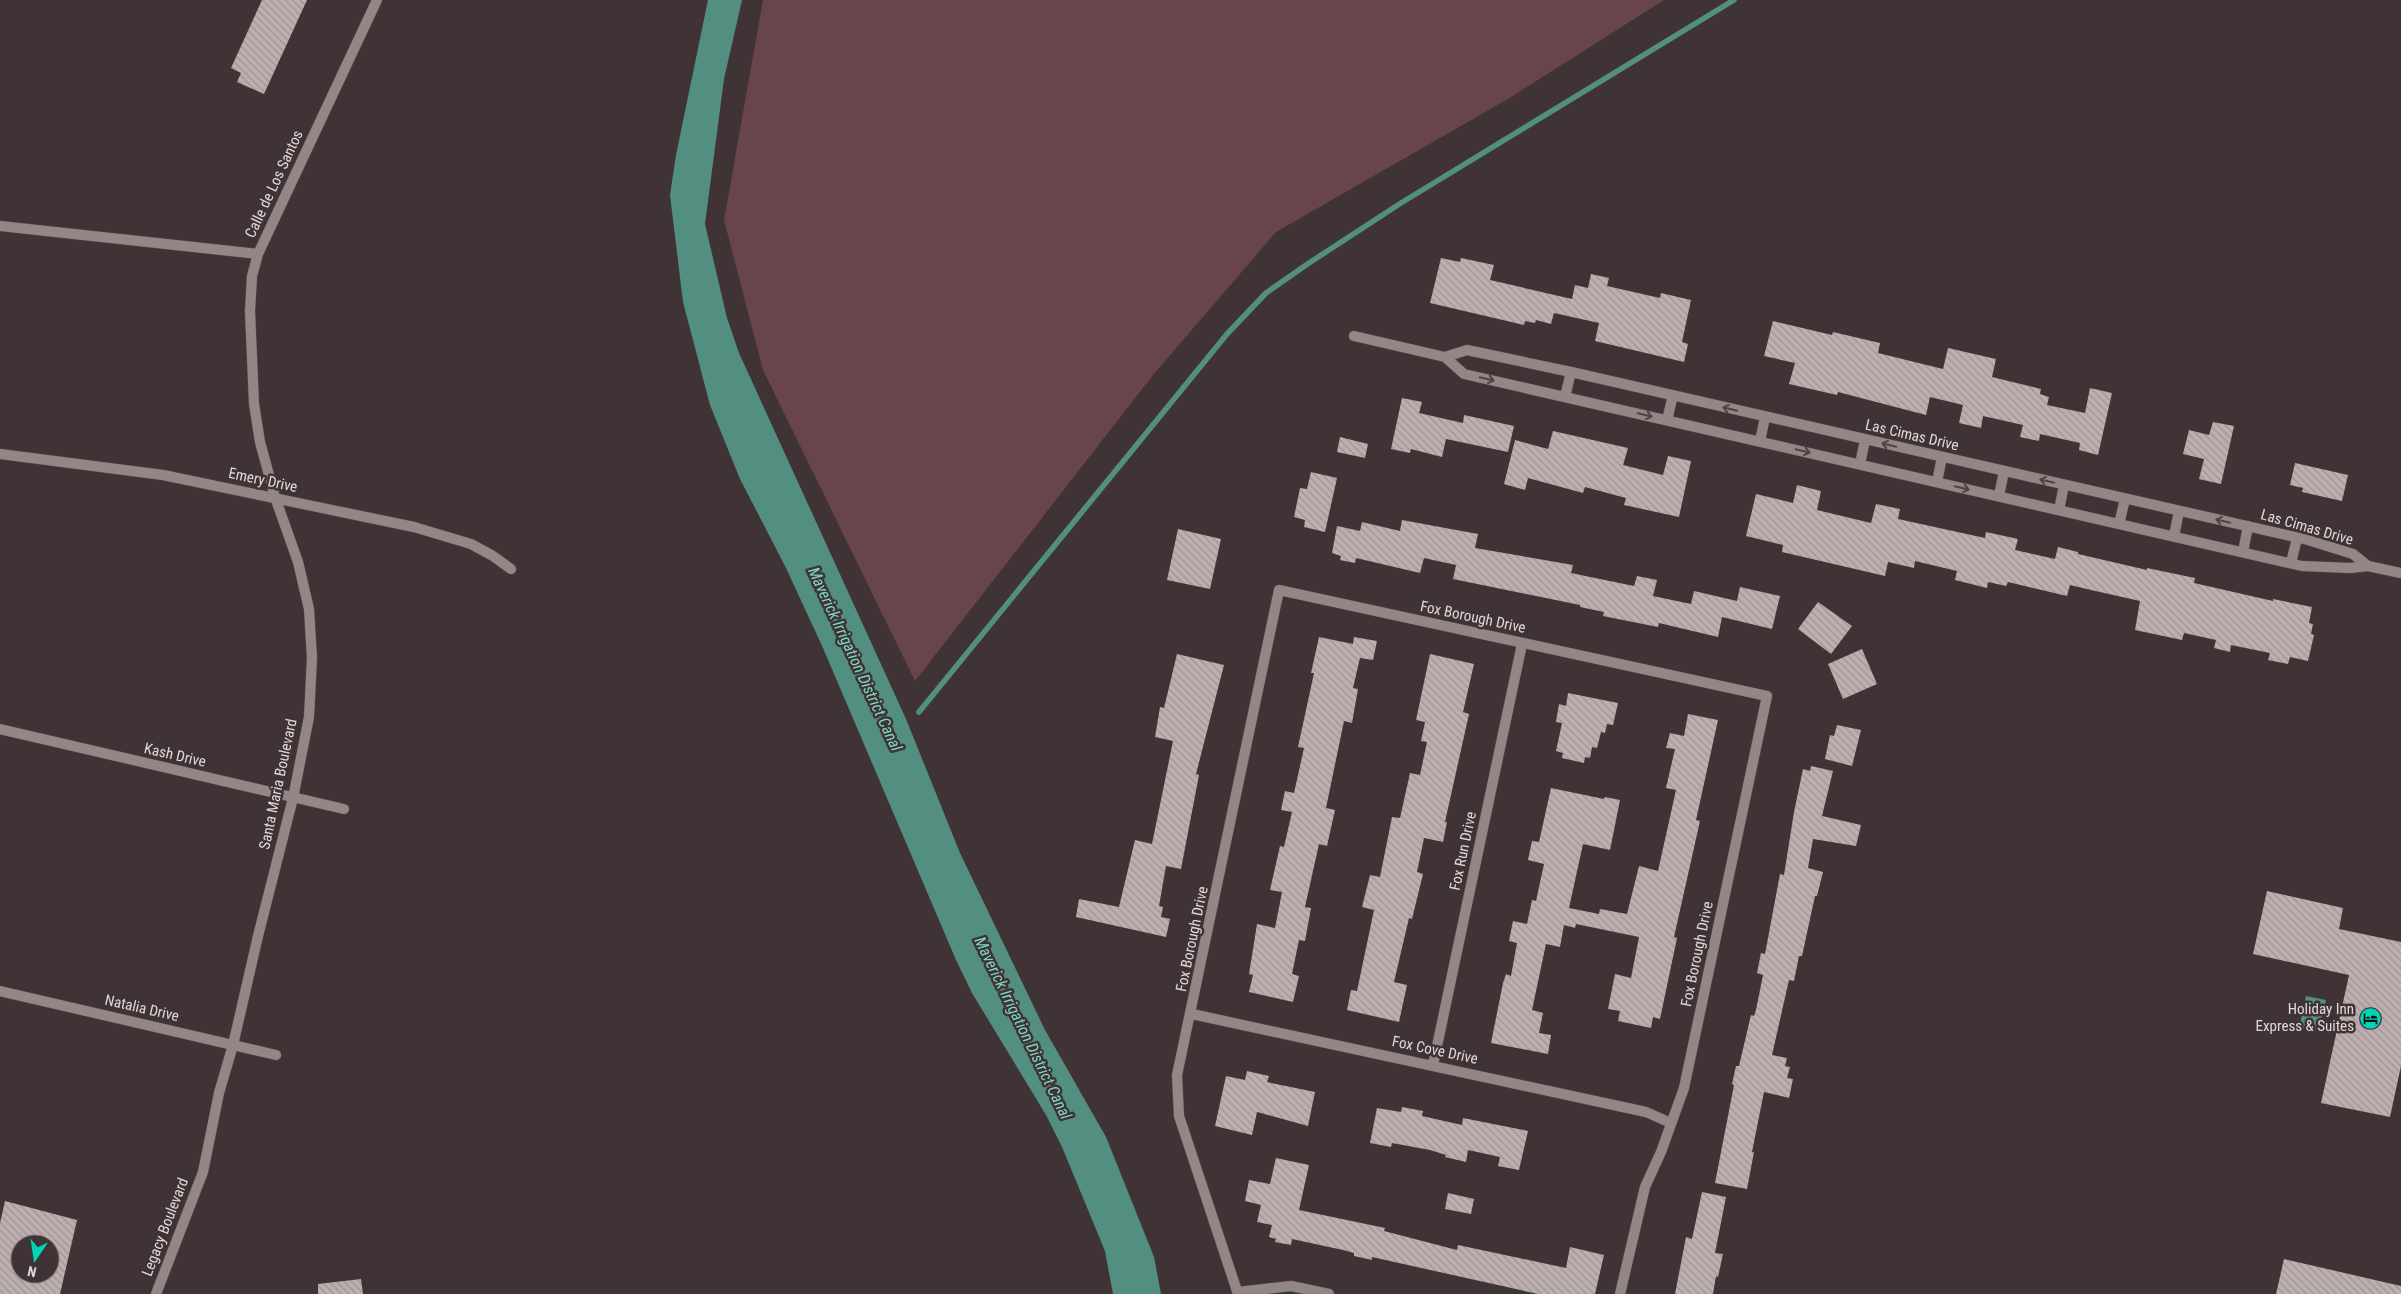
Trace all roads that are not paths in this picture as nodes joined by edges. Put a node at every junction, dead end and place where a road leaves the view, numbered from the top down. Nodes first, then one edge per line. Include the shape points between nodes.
1 (376, 0) edge
2 (0, 226) edge
3 (258, 254) junction
4 (1354, 336) dead end
5 (1445, 357) junction
6 (1571, 372) junction
7 (1673, 396) junction
8 (1565, 397) junction
9 (1765, 417) junction
10 (1667, 420) junction
11 (1865, 440) junction
12 (1760, 441) junction
13 (0, 454) edge
14 (1942, 457) junction
15 (1860, 464) junction
16 (2004, 471) junction
17 (1937, 482) junction
18 (2064, 485) junction
19 (1999, 496) junction
20 (275, 498) junction
21 (2125, 499) junction
22 (2059, 510) junction
23 (2180, 511) junction
24 (2119, 524) junction
25 (2248, 526) junction
26 (2174, 536) junction
27 (2297, 538) junction
28 (2242, 552) junction
29 (2292, 563) junction
30 (2368, 566) junction
31 (511, 569) dead end
32 (2401, 573) edge
33 (1522, 644) junction
34 (0, 729) edge
35 (294, 798) junction
36 (344, 809) dead end
37 (0, 991) edge
38 (1192, 1014) junction
39 (234, 1045) junction
40 (276, 1055) dead end
41 (1433, 1065) junction
42 (1670, 1123) junction
43 (203, 1172) joint
44 (1238, 1293) edge
45 (156, 1294) edge
46 (1329, 1294) edge
47 (1620, 1294) edge

1 - 3 street, Calle de Los Santos
2 - 3 street, Calle de Los Santos
3 - 20 street, Santa Maria Boulevard via 252,276 250,311 254,404
4 - 5 street, Las Cimas Drive
5 - 6 street, Las Cimas Drive via 1467,350
5 -> 8 street, Las Cimas Drive via 1464,374
6 - 7 street, Las Cimas Drive
6 - 8 street
9 -> 7 street, Las Cimas Drive
7 - 10 street
8 -> 10 street, Las Cimas Drive
9 - 11 street, Las Cimas Drive
9 - 12 street
10 - 12 street, Las Cimas Drive
14 -> 11 street, Las Cimas Drive
11 - 15 street
12 -> 15 street, Las Cimas Drive
13 - 20 street, Emery Drive via 163,475
14 - 16 street, Las Cimas Drive
14 - 17 street
15 - 17 street, Las Cimas Drive
18 -> 16 street, Las Cimas Drive
16 - 19 street
17 -> 19 street, Las Cimas Drive
18 - 21 street, Las Cimas Drive
18 - 22 street
19 - 22 street, Las Cimas Drive
20 - 31 street, Emery Drive via 445,535 471,544
20 - 35 street, Santa Maria Boulevard via 298,562 309,609 312,658 309,717
21 - 23 street, Las Cimas Drive
21 - 24 street
22 - 24 street, Las Cimas Drive
25 -> 23 street, Las Cimas Drive
23 - 26 street
24 - 26 street, Las Cimas Drive
25 - 27 street, Las Cimas Drive
25 - 28 street
26 - 28 street, Las Cimas Drive
27 - 29 street
27 - 30 street, Las Cimas Drive via 2352,554
28 - 29 street, Las Cimas Drive
29 - 30 street, Las Cimas Drive via 2350,568
30 - 32 street, Las Cimas Drive
33 - 38 street, Fox Borough Drive via 1279,590
33 - 41 street, Fox Run Drive
33 - 42 street, Fox Borough Drive via 1767,696 1684,1088
34 - 35 street, Kash Drive
35 - 36 street, Kash Drive
35 - 39 street, Santa Maria Boulevard
37 - 39 street, Natalia Drive
38 - 41 street, Fox Cove Drive
38 - 44 street, Fox Borough Drive via 1177,1075 1179,1116
39 - 40 street, Natalia Drive
39 - 43 street, Santa Maria Boulevard via 219,1093
41 - 42 street, Fox Cove Drive via 1646,1112
42 - 47 street, Fox Borough Drive via 1645,1187
43 - 45 street, Legacy Boulevard
44 - 46 street via 1291,1286

